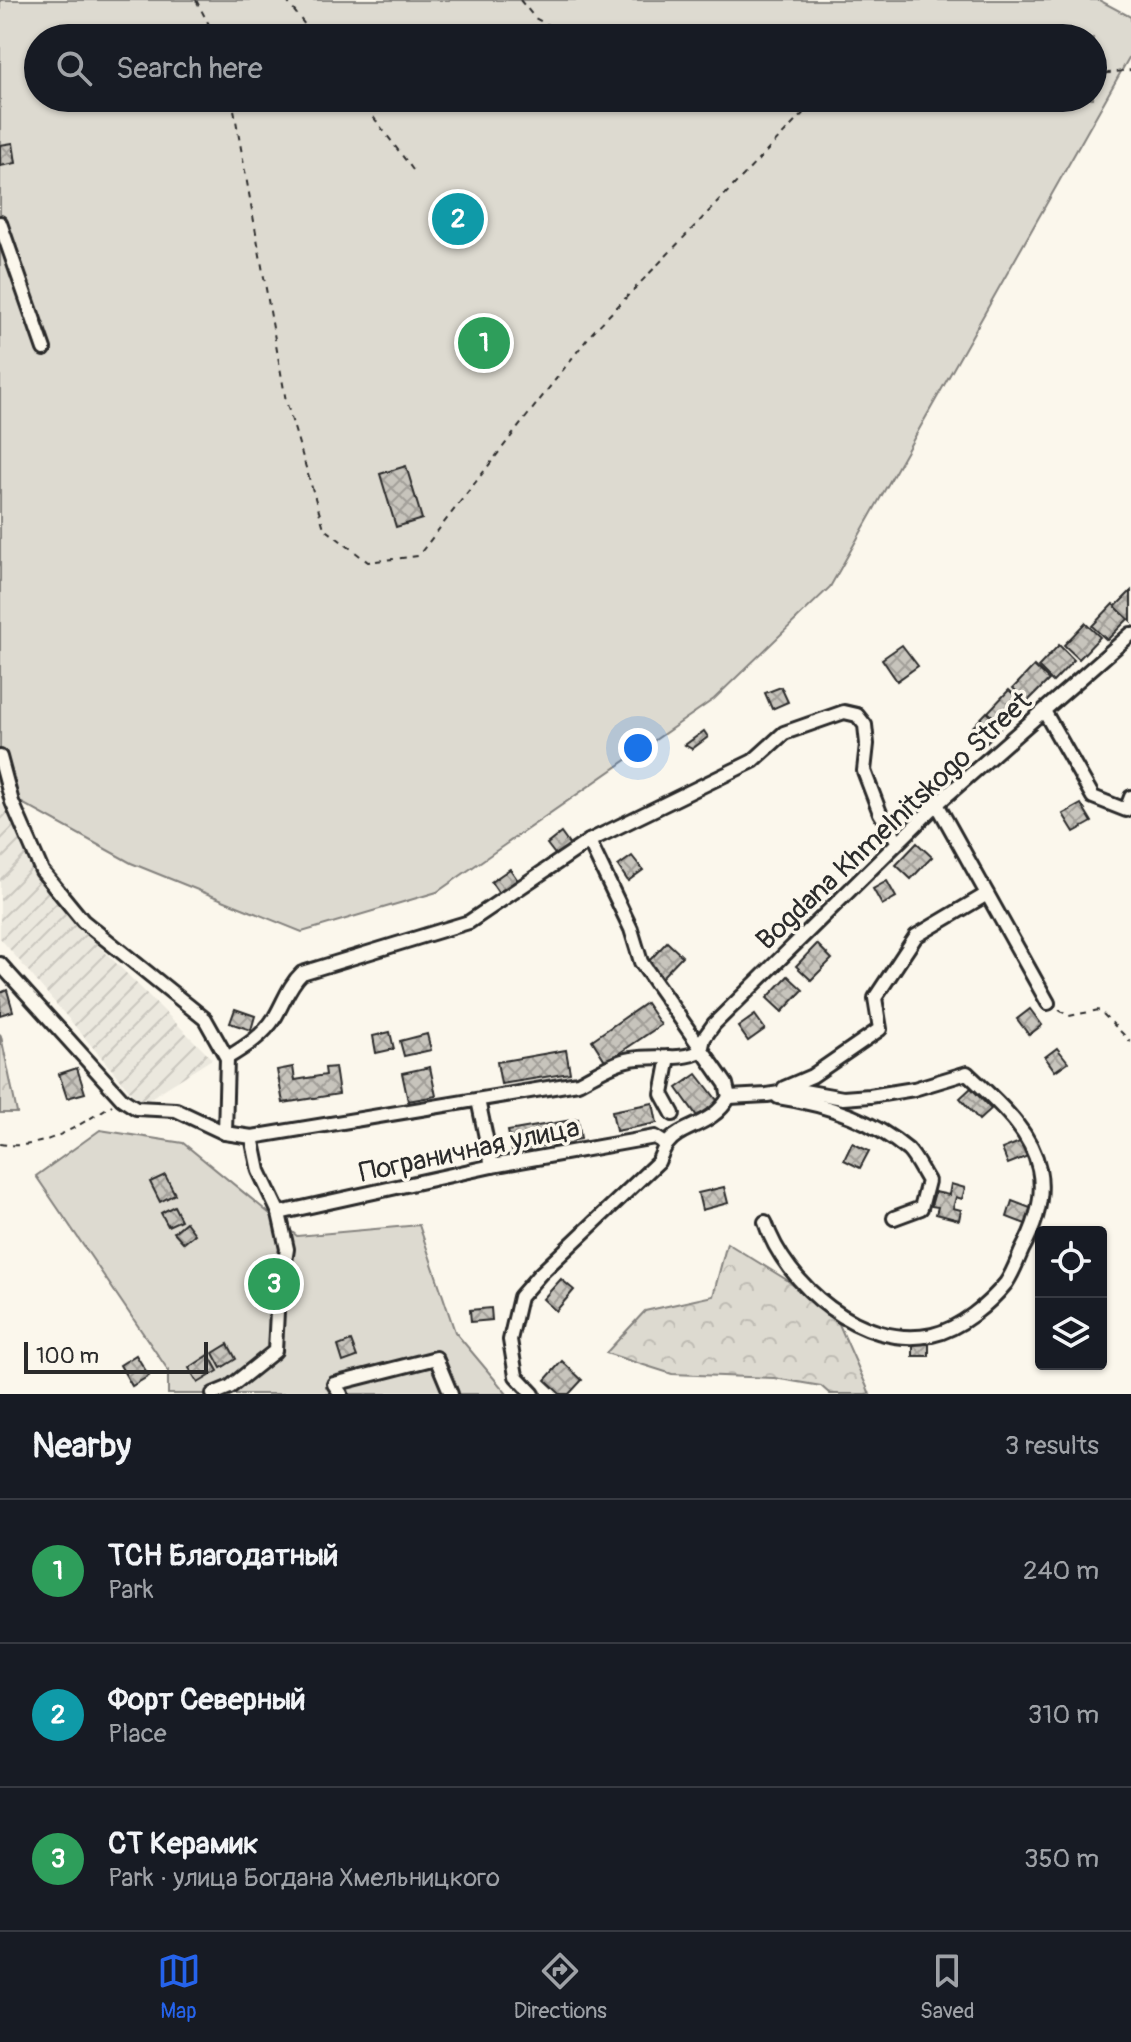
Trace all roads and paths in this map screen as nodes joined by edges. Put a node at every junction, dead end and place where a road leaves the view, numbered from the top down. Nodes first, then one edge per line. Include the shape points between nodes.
1 (196, 0) edge
2 (286, 0) edge
3 (520, 0) edge
4 (209, 24) edge
5 (304, 24) edge
6 (546, 24) edge
7 (1131, 70) edge
8 (1107, 73) edge
9 (234, 112) edge
10 (370, 112) edge
11 (804, 112) edge
12 (416, 174) dead end
13 (0, 223) edge
14 (44, 349) dead end
15 (1131, 634) edge
16 (1044, 711) junction
17 (0, 757) edge
18 (1131, 797) edge
19 (937, 804) junction
20 (589, 841) junction
21 (898, 842) junction
22 (987, 894) junction
23 (0, 964) edge
24 (1048, 1003) joint
25 (1131, 1042) edge
26 (701, 1051) junction
27 (669, 1057) junction
28 (227, 1058) junction
29 (767, 1095) junction
30 (729, 1097) junction
31 (122, 1099) junction
32 (478, 1100) junction
33 (673, 1114) dead end
34 (225, 1133) junction
35 (252, 1137) junction
36 (0, 1144) edge
37 (666, 1144) junction
38 (492, 1166) junction
39 (279, 1213) junction
40 (894, 1218) dead end
41 (765, 1222) dead end
42 (232, 1390) edge
43 (213, 1394) edge
44 (341, 1394) edge
45 (451, 1394) edge
46 (533, 1394) edge

1 - 4 path
2 - 5 path
3 - 6 path
7 - 8 path
9 - 11 path via 286,401 324,528 368,562 418,556 591,334
10 - 12 path
13 - 14 street
15 - 16 street, Bogdana Khmelnitskogo Street
16 - 18 street via 1093,797 1126,810
16 - 19 street, Bogdana Khmelnitskogo Street
17 - 28 street via 12,802 42,871 83,921 205,1019
19 - 21 street, Bogdana Khmelnitskogo Street
19 - 22 street
20 - 21 street via 753,761 784,733 844,712 857,715 865,725 864,771
20 - 26 street via 641,962
20 - 28 street via 469,922 302,973 273,1020
21 - 26 street, Bogdana Khmelnitskogo Street via 714,1024
22 - 24 street
22 - 29 street via 916,936 875,998 880,1029 812,1076
23 - 31 street
24 - 25 path via 1069,1016 1099,1010
26 - 27 street via 687,1058
26 - 30 street via 726,1084
27 - 32 street via 627,1060 578,1083
27 - 33 street via 662,1094
28 - 34 street
29 - 30 street
29 - 40 street via 855,1116 910,1152 928,1181 921,1208
29 - 41 street via 798,1090 843,1098 870,1096 967,1073 1011,1116 1040,1170 1038,1218 1007,1281 959,1324 932,1335 891,1336 826,1306 787,1264
30 - 37 street via 722,1109
31 - 34 street via 136,1108 176,1110
31 - 36 path via 34,1145
32 - 35 street
32 - 38 street
34 - 35 street
35 - 39 street via 259,1171
37 - 38 street, Пограничная улица via 655,1137
37 - 46 street via 658,1162 520,1297 510,1340 516,1376
38 - 39 street, Пограничная улица
39 - 42 street via 287,1249 275,1351
42 - 43 street
44 - 45 street via 334,1384 436,1358

